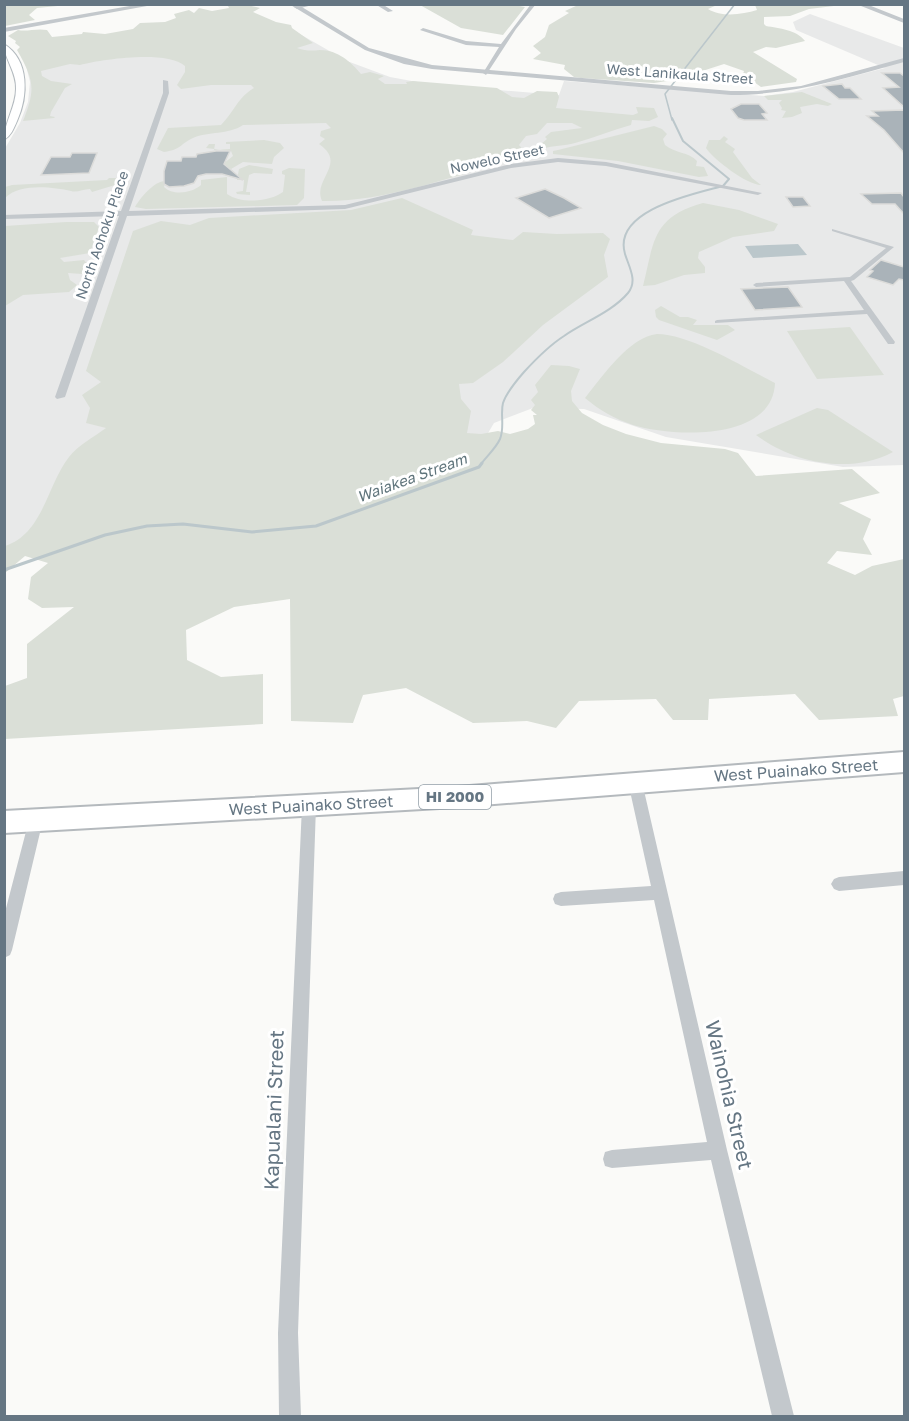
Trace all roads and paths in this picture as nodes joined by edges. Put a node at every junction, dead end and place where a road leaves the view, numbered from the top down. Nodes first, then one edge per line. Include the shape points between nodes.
1 (155, 4) edge
2 (314, 4) edge
3 (377, 4) edge
4 (534, 4) edge
5 (853, 4) edge
6 (859, 4) edge
7 (295, 6) edge
8 (390, 11) dead end
9 (901, 20) edge
10 (4, 30) edge
11 (423, 30) dead end
12 (4, 46) edge
13 (502, 46) junction
14 (904, 60) edge
15 (486, 73) junction
16 (165, 81) dead end
17 (4, 137) edge
18 (758, 193) dead end
19 (122, 216) junction
20 (4, 217) edge
21 (4, 223) edge
22 (834, 230) dead end
23 (846, 279) junction
24 (756, 285) dead end
25 (869, 312) junction
26 (717, 322) dead end
27 (891, 342) dead end
28 (60, 397) dead end
29 (904, 762) edge
30 (635, 782) junction
31 (309, 806) junction
32 (36, 820) junction
33 (4, 822) edge
34 (904, 878) edge
35 (839, 884) dead end
36 (659, 893) junction
37 (561, 899) dead end
38 (4, 950) edge
39 (718, 1150) junction
40 (612, 1159) dead end
41 (290, 1416) edge
42 (783, 1416) edge

1 - 10 street
2 - 7 street
3 - 8 street
4 - 13 street
5 - 9 street
6 - 9 street
7 - 15 street, West Lanikaula Street via 385,56 432,67
11 - 13 street via 455,41
12 - 17 main road via 23,82 21,103
13 - 15 street
14 - 15 street, West Lanikaula Street via 786,91 746,93
16 - 19 street, North Aohoku Place via 166,93
18 - 19 street, Nowelo Street via 606,164 554,160 511,166 357,206
19 - 20 street, Nowelo Street
19 - 21 street, Nowelo Street
19 - 28 street, North Aohoku Place
22 - 23 street via 891,247 852,279
23 - 24 street
23 - 25 street
25 - 26 street
25 - 27 street
29 - 30 highway, West Puainako Street / HI 2000
30 - 31 highway, West Puainako Street / HI 2000
30 - 36 street, Wainohia Street
31 - 32 highway, West Puainako Street / HI 2000
31 - 41 street, Kapualani Street via 288,1333
32 - 33 highway, West Puainako Street / HI 2000
32 - 38 street
34 - 35 street
36 - 37 street
36 - 39 street, Wainohia Street
39 - 40 street
39 - 42 street, Wainohia Street

